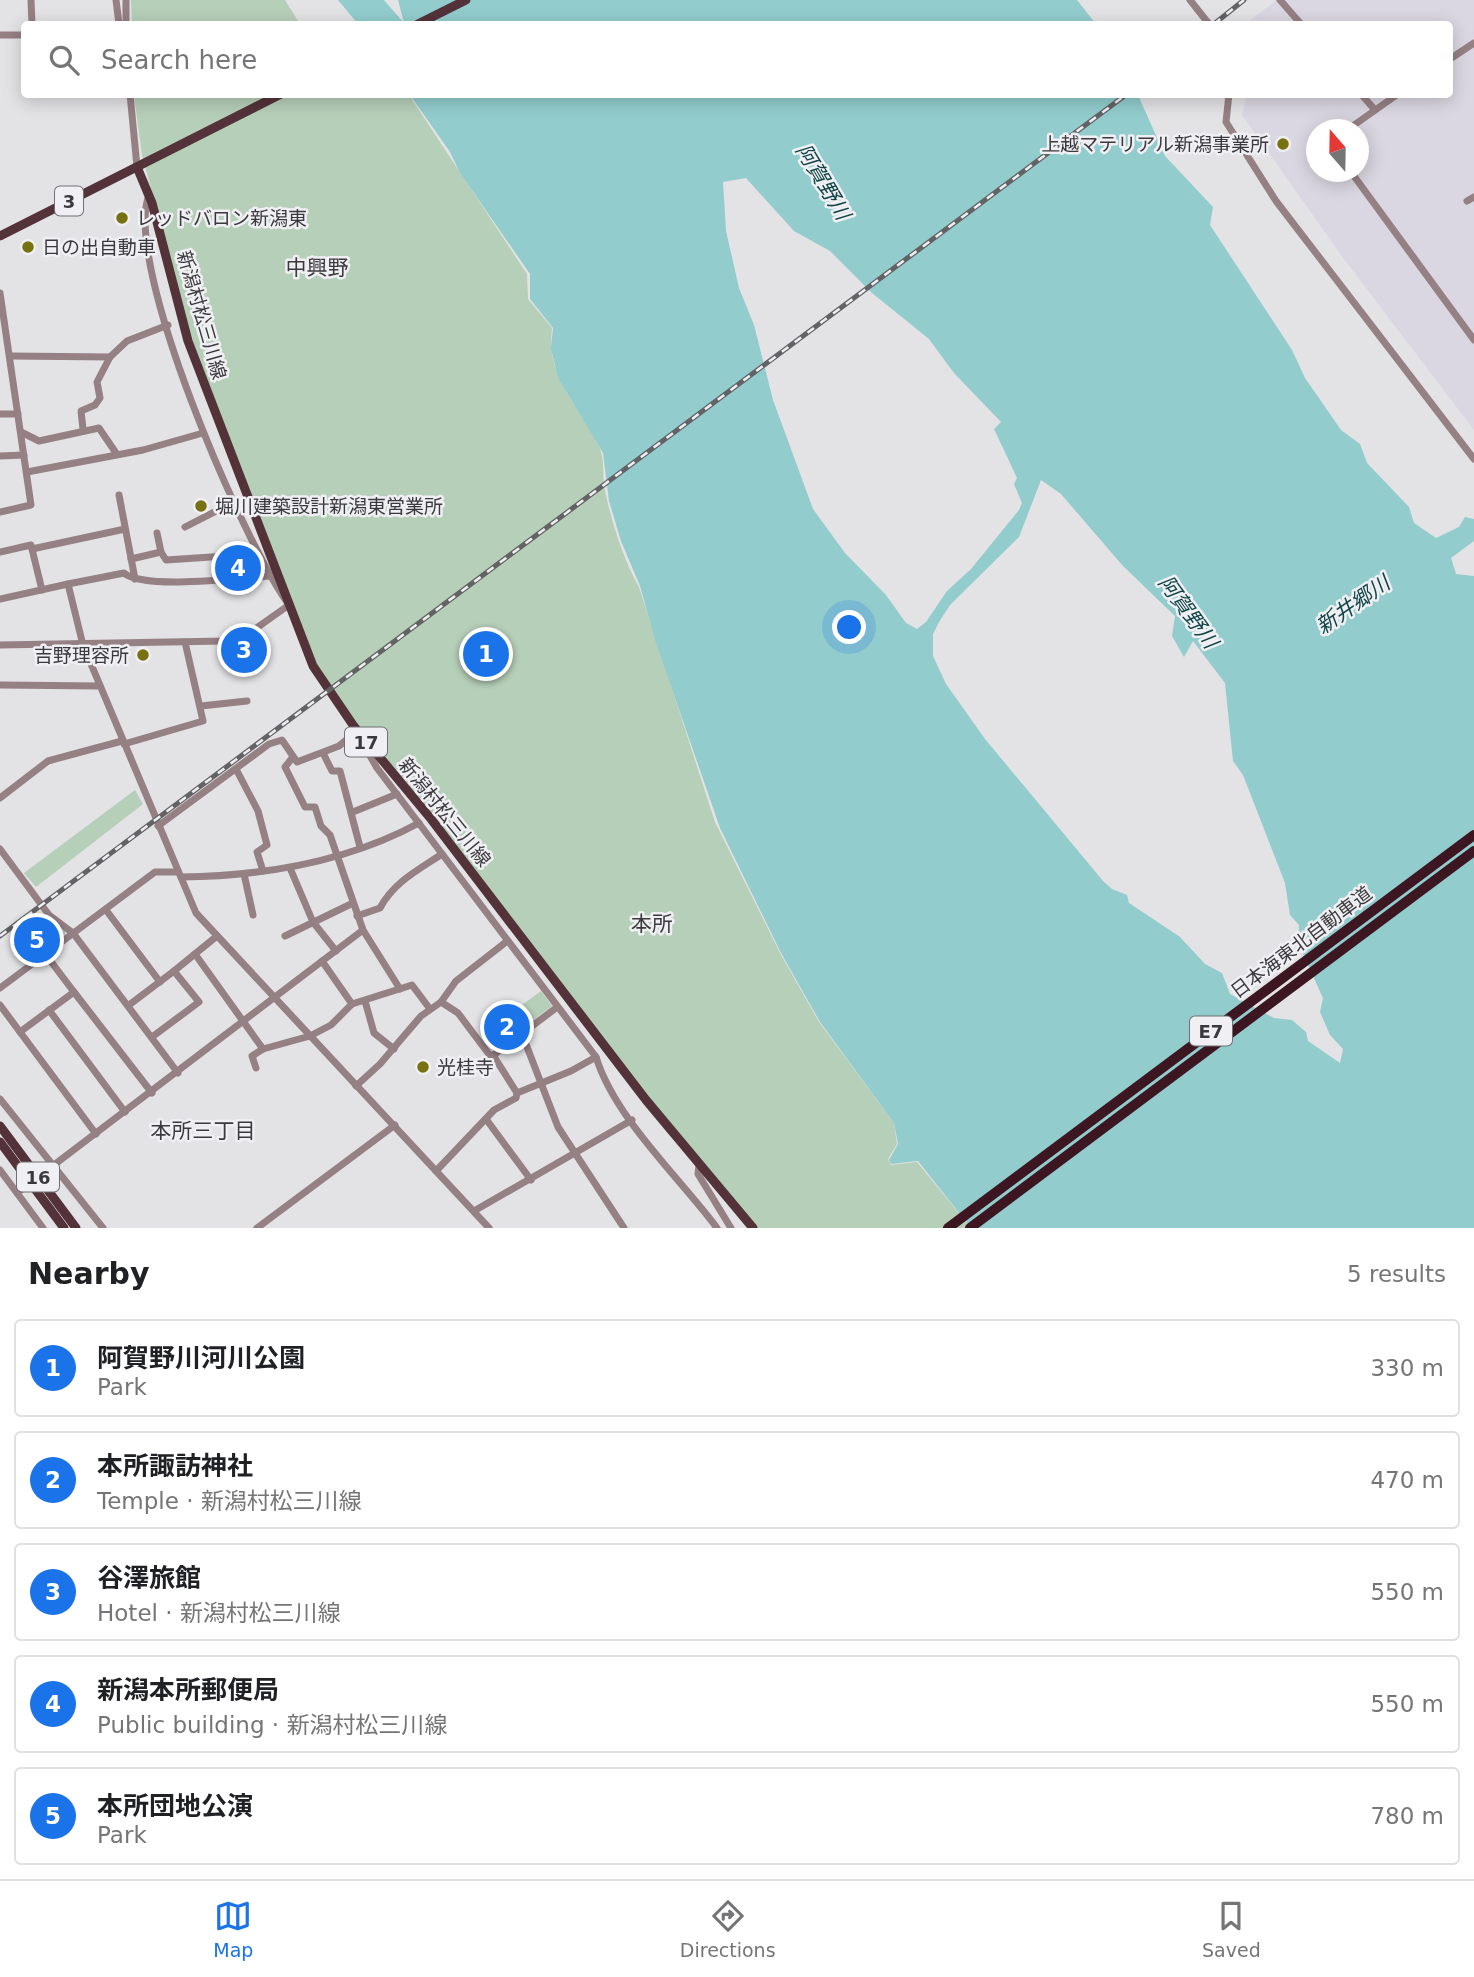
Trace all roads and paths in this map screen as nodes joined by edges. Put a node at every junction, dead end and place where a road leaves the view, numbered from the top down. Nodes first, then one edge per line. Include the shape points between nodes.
1 (31, 0) edge
2 (116, 0) edge
3 (126, 0) edge
4 (466, 0) edge
5 (1190, 0) edge
6 (1280, 0) edge
7 (32, 21) edge
8 (119, 21) edge
9 (126, 21) edge
10 (424, 21) edge
11 (1207, 21) edge
12 (1298, 21) edge
13 (0, 35) edge
14 (21, 35) edge
15 (1472, 47) edge
16 (1453, 57) edge
17 (130, 98) edge
18 (273, 98) edge
19 (1229, 98) edge
20 (1364, 98) edge
21 (1392, 98) edge
22 (1375, 110) junction
23 (1362, 119) edge
24 (137, 167) junction
25 (1358, 182) edge
26 (149, 195) junction
27 (0, 236) edge
28 (0, 293) edge
29 (168, 326) junction
30 (1474, 340) edge
31 (10, 356) junction
32 (110, 356) junction
33 (0, 414) edge
34 (18, 414) junction
35 (83, 429) junction
36 (21, 432) junction
37 (203, 433) junction
38 (116, 453) junction
39 (24, 454) junction
40 (0, 456) edge
41 (1474, 459) edge
42 (27, 472) junction
43 (119, 495) dead end
44 (232, 503) junction
45 (0, 512) edge
46 (185, 527) dead end
47 (125, 528) junction
48 (157, 533) dead end
49 (32, 549) junction
50 (0, 552) edge
51 (161, 552) junction
52 (257, 554) junction
53 (131, 559) junction
54 (269, 576) junction
55 (135, 579) junction
56 (68, 584) junction
57 (42, 590) junction
58 (0, 599) edge
59 (289, 605) junction
60 (185, 642) junction
61 (0, 645) edge
62 (83, 645) junction
63 (0, 685) edge
64 (100, 686) junction
65 (247, 701) dead end
66 (201, 706) junction
67 (354, 729) junction
68 (123, 743) junction
69 (323, 753) junction
70 (293, 757) junction
71 (236, 769) junction
72 (397, 794) junction
73 (0, 798) edge
74 (353, 812) junction
75 (419, 823) junction
76 (158, 827) junction
77 (1474, 835) edge
78 (360, 847) junction
79 (0, 849) edge
80 (1474, 851) edge
81 (338, 854) junction
82 (442, 854) junction
83 (290, 868) junction
84 (263, 872) junction
85 (244, 874) junction
86 (179, 875) junction
87 (351, 904) junction
88 (106, 910) junction
89 (253, 915) dead end
90 (357, 916) junction
91 (313, 922) junction
92 (363, 930) junction
93 (72, 933) junction
94 (217, 936) junction
95 (285, 936) dead end
96 (506, 942) junction
97 (336, 951) junction
98 (195, 954) junction
99 (46, 955) junction
100 (322, 961) junction
101 (174, 971) junction
102 (159, 982) junction
103 (0, 988) edge
104 (400, 989) junction
105 (74, 992) junction
106 (276, 999) junction
107 (365, 1001) junction
108 (441, 1002) junction
109 (352, 1004) junction
110 (0, 1005) edge
111 (128, 1005) junction
112 (556, 1008) junction
113 (430, 1009) junction
114 (48, 1010) junction
115 (244, 1023) junction
116 (20, 1031) junction
117 (522, 1034) junction
118 (310, 1036) junction
119 (152, 1037) junction
120 (264, 1049) junction
121 (394, 1049) junction
122 (493, 1055) junction
123 (596, 1057) junction
124 (256, 1068) dead end
125 (178, 1073) junction
126 (540, 1083) junction
127 (356, 1086) junction
128 (152, 1093) junction
129 (517, 1093) junction
130 (0, 1099) edge
131 (125, 1112) junction
132 (486, 1119) junction
133 (632, 1120) junction
134 (395, 1125) junction
135 (0, 1126) edge
136 (96, 1135) junction
137 (0, 1142) edge
138 (574, 1152) junction
139 (699, 1164) junction
140 (54, 1166) junction
141 (0, 1170) edge
142 (436, 1171) junction
143 (34, 1180) junction
144 (531, 1180) junction
145 (17, 1193) junction
146 (474, 1211) junction
147 (43, 1228) edge
148 (64, 1228) edge
149 (76, 1228) edge
150 (103, 1228) edge
151 (257, 1228) edge
152 (489, 1228) edge
153 (624, 1228) edge
154 (717, 1228) edge
155 (731, 1228) edge
156 (753, 1228) edge
157 (948, 1228) edge
158 (970, 1228) edge

1 - 7 street
2 - 8 street
3 - 9 street
4 - 10 main road
5 - 11 street
6 - 12 street
13 - 14 street
15 - 16 street
17 - 24 street
18 - 24 main road, 3
19 - 41 street via 1226,122 1276,201
20 - 22 street
21 - 22 street
22 - 23 street
24 - 26 main road, 新潟村松三川線 / 17
24 - 27 main road, 3
25 - 30 street
26 - 29 street via 145,230
26 - 59 main road, 新潟村松三川線 / 17 via 188,341
28 - 31 street
29 - 32 street via 127,341
29 - 37 street
31 - 32 street
31 - 34 street
32 - 35 street via 97,382 100,398 81,411
33 - 34 street
34 - 36 street
35 - 36 street via 39,441
35 - 38 street via 99,428
36 - 39 street
37 - 38 street
37 - 44 street
38 - 42 street
39 - 40 street
39 - 42 street
42 - 45 street via 31,505
43 - 47 street
44 - 46 street
44 - 52 street
47 - 49 street
47 - 53 street
48 - 51 street
49 - 50 street via 31,545
49 - 57 street
51 - 52 street via 166,560
51 - 53 street
52 - 54 street
53 - 55 street
54 - 55 street via 192,582
54 - 59 street
55 - 56 street via 124,573
56 - 57 street
56 - 62 street
57 - 58 street
59 - 60 street via 236,639
59 - 67 main road, 新潟村松三川線 / 17 via 313,666
60 - 62 street
60 - 66 street
61 - 62 street
62 - 64 street
63 - 64 street
64 - 68 street
65 - 66 street
66 - 68 street via 203,721
67 - 69 street
67 - 72 street
67 - 139 main road, 新潟村松三川線 / 17 via 431,819
68 - 73 street via 48,761
68 - 76 street
69 - 70 street via 297,762
69 - 74 street via 332,771 340,771
70 - 71 street via 282,740 269,744
70 - 81 street via 285,767 297,793 304,807 315,807
71 - 76 street
71 - 84 street via 258,811 267,845 257,852
72 - 74 street
72 - 75 street
74 - 78 street
75 - 78 street
75 - 82 street
76 - 86 street
77 - 157 highway, 日本海東北自動車道 / E7
78 - 81 street
79 - 93 street via 48,915
80 - 158 highway, 日本海東北自動車道 / E7
81 - 83 street
81 - 87 street
82 - 90 street via 401,881 380,908
82 - 96 street
83 - 84 street
83 - 91 street
84 - 85 street
85 - 86 street
85 - 89 street
86 - 88 street via 155,872
86 - 94 street via 195,913
87 - 90 street
87 - 91 street
88 - 93 street
88 - 102 street
90 - 92 street
91 - 95 street
91 - 97 street
92 - 97 street
92 - 104 street
93 - 99 street
93 - 111 street
94 - 98 street
94 - 106 street
96 - 108 street via 456,981
96 - 112 street
97 - 100 street
98 - 101 street
98 - 115 street
99 - 103 street
99 - 105 street
100 - 106 street
100 - 109 street
101 - 102 street
101 - 119 street via 199,1002
102 - 111 street
104 - 107 street
104 - 113 street via 412,985
105 - 114 street
105 - 128 street
106 - 115 street
106 - 118 street
107 - 109 street
107 - 121 street via 374,1033
108 - 113 street
108 - 122 street via 458,1013
109 - 118 street via 338,1021
110 - 116 street
111 - 119 street
112 - 117 street
112 - 123 street
113 - 121 street
114 - 116 street
114 - 131 street
115 - 120 street
115 - 125 street
116 - 136 street
117 - 122 street
117 - 126 street
118 - 120 street
118 - 127 street
119 - 125 street
120 - 124 street via 252,1056
121 - 127 street
122 - 129 street
123 - 126 street
123 - 133 street via 607,1086
125 - 128 street
126 - 129 street
126 - 138 street
127 - 134 street
128 - 131 street
129 - 132 street
130 - 140 street
131 - 136 street
132 - 142 street
132 - 144 street
133 - 138 street
133 - 154 street
134 - 142 street
134 - 151 street
135 - 143 main road, 16
136 - 140 street
137 - 143 main road, 16
138 - 144 street
138 - 153 street
139 - 155 street via 698,1174
139 - 156 main road, 新潟村松三川線 / 17
140 - 143 street
140 - 150 street
141 - 145 street
142 - 146 street
143 - 145 street
143 - 148 main road, 16
143 - 149 main road, 16
144 - 146 street
145 - 147 street
146 - 152 street

